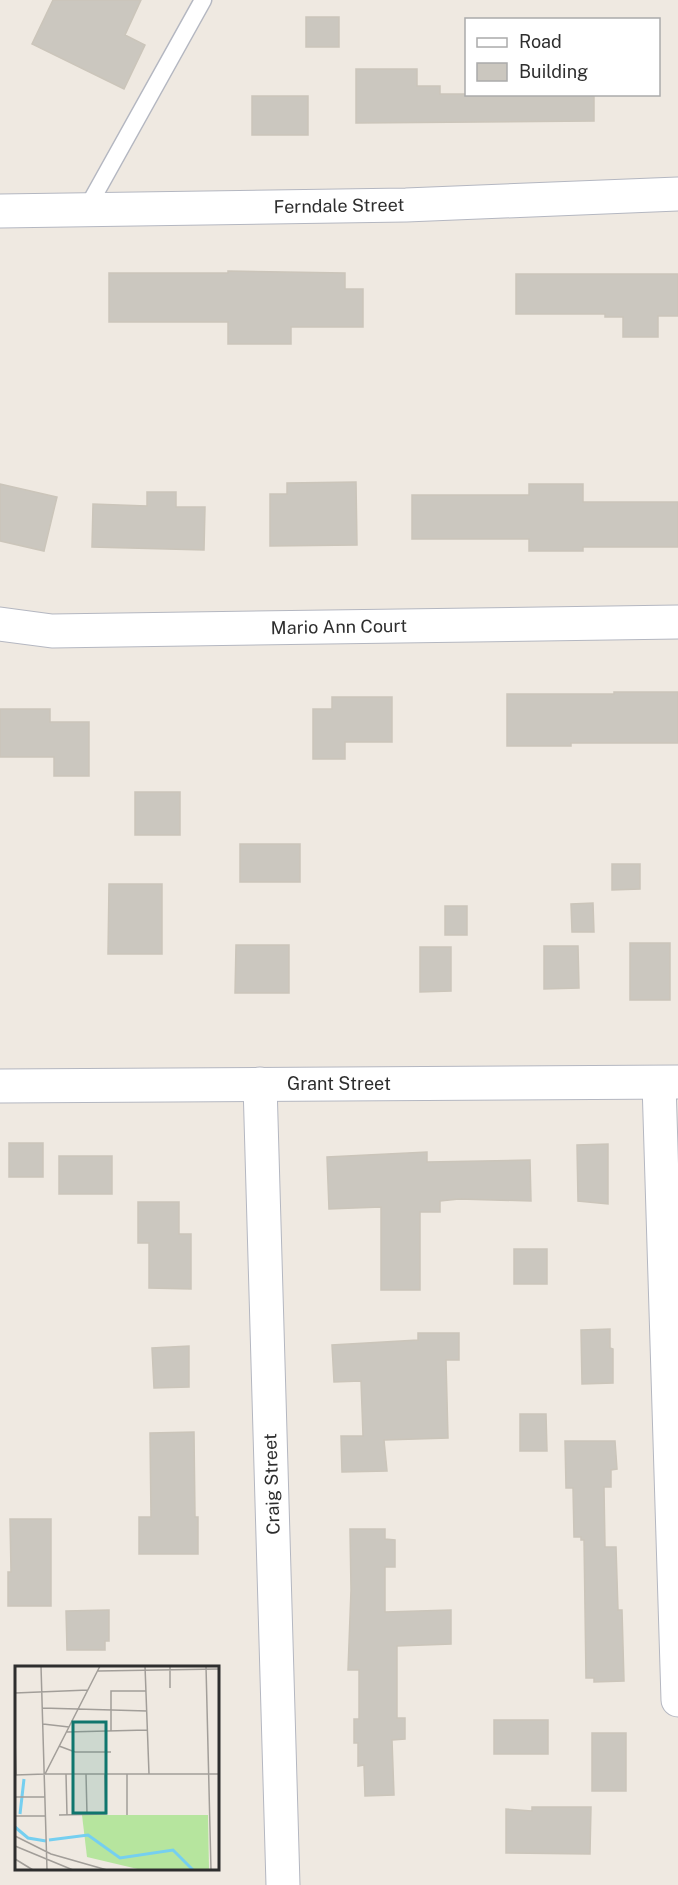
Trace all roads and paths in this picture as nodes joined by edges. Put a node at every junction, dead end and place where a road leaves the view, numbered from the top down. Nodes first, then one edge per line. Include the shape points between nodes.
1 (203, 0) edge
2 (678, 194) edge
3 (86, 210) junction
4 (0, 211) edge
5 (678, 622) edge
6 (0, 624) edge
7 (668, 1083) edge
8 (260, 1084) junction
9 (0, 1086) edge
10 (678, 1700) edge
11 (283, 1885) edge

1 - 3 lane
2 - 3 street, Ferndale Street via 406,205
3 - 4 street, Ferndale Street
5 - 6 street, Mario Ann Court via 52,631
7 - 8 street, Grant Street
7 - 10 street
8 - 9 street, Grant Street
8 - 11 street, Craig Street

